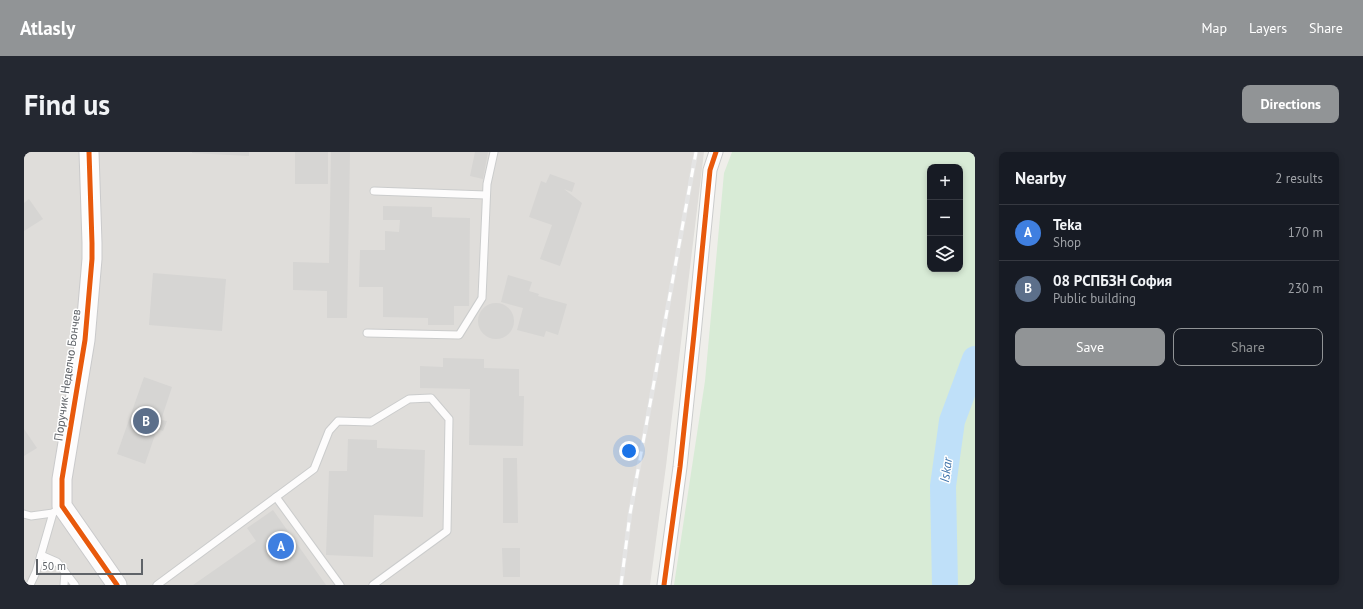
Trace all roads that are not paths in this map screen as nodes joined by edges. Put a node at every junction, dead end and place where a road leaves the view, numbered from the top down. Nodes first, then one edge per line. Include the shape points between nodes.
1 (88, 152) edge
2 (494, 152) edge
3 (716, 152) edge
4 (374, 191) dead end
5 (486, 195) junction
6 (367, 333) dead end
7 (276, 497) junction
8 (57, 509) junction
9 (24, 514) edge
10 (41, 555) junction
11 (65, 572) junction
12 (30, 585) edge
13 (64, 585) edge
14 (75, 585) edge
15 (117, 585) edge
16 (157, 585) edge
17 (340, 585) edge
18 (373, 585) edge
19 (664, 585) edge

1 - 8 street, Поручик Неделчо Бончев via 92,243 85,340
2 - 5 lane
3 - 19 street via 710,170 681,452
4 - 5 lane
5 - 6 lane via 482,298 459,335
7 - 16 lane
7 - 17 lane
7 - 18 lane via 314,469 329,431 338,421 371,422 409,399 431,398 449,420 448,531
8 - 9 lane via 31,516
8 - 10 lane
8 - 15 street
10 - 11 lane via 56,562
10 - 12 lane
11 - 13 lane
11 - 14 lane

